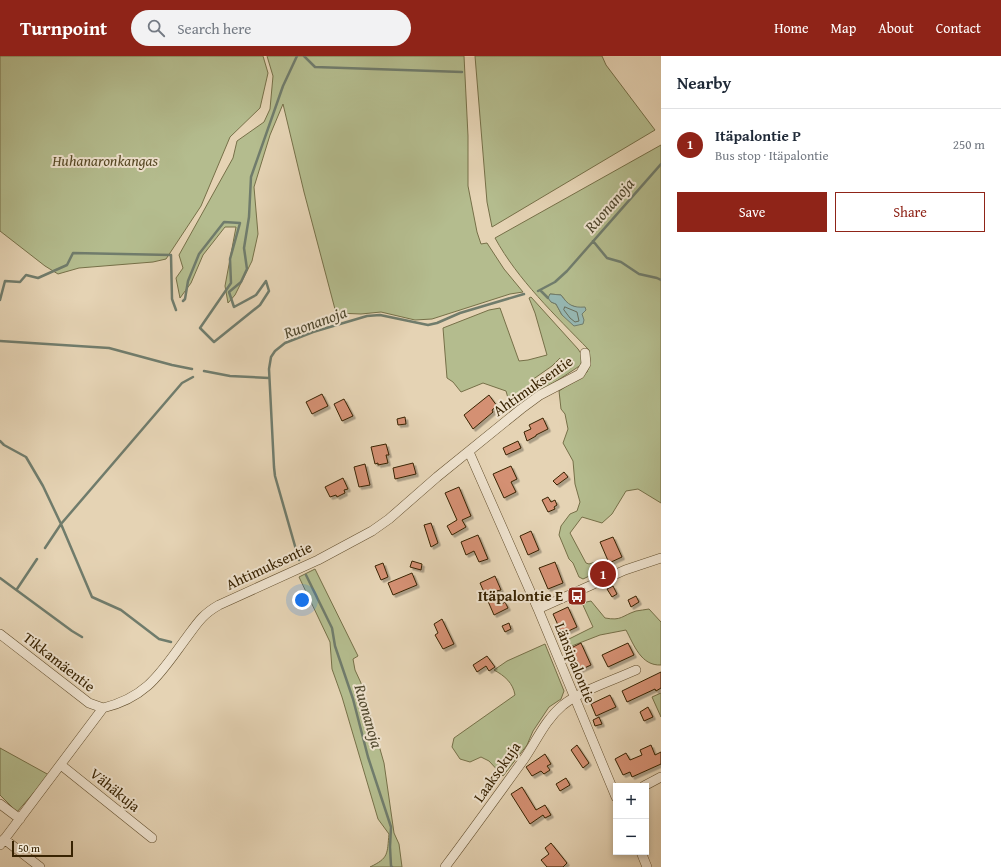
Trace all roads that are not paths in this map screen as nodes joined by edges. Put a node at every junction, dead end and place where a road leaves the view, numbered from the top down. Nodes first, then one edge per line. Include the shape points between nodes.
1 (585, 353) dead end
2 (469, 452) junction
3 (661, 558) edge
4 (538, 609) junction
5 (0, 634) edge
6 (636, 670) dead end
7 (574, 698) junction
8 (103, 708) junction
9 (61, 765) junction
10 (661, 777) edge
11 (649, 783) edge
12 (613, 789) edge
13 (0, 804) edge
14 (20, 819) junction
15 (152, 838) dead end
16 (2, 842) edge
17 (642, 855) edge
18 (40, 867) edge
19 (445, 867) edge
20 (647, 867) edge

1 - 2 street, Ahtimuksentie via 586,364 580,374 534,399
2 - 4 street, Länsipalontie
2 - 8 street, Ahtimuksentie via 372,531 318,560 219,605 204,615 157,678 125,702
3 - 4 street via 625,570
4 - 7 street, Länsipalontie
5 - 8 street, Tikkamäentie via 89,703
6 - 7 street, Laaksokuja
7 - 12 street, Länsipalontie
7 - 19 street, Laaksokuja via 548,720 529,752
8 - 9 street
9 - 14 street
9 - 15 street, Vähäkuja
10 - 11 street
13 - 14 street
14 - 16 street
16 - 18 street
17 - 20 street

